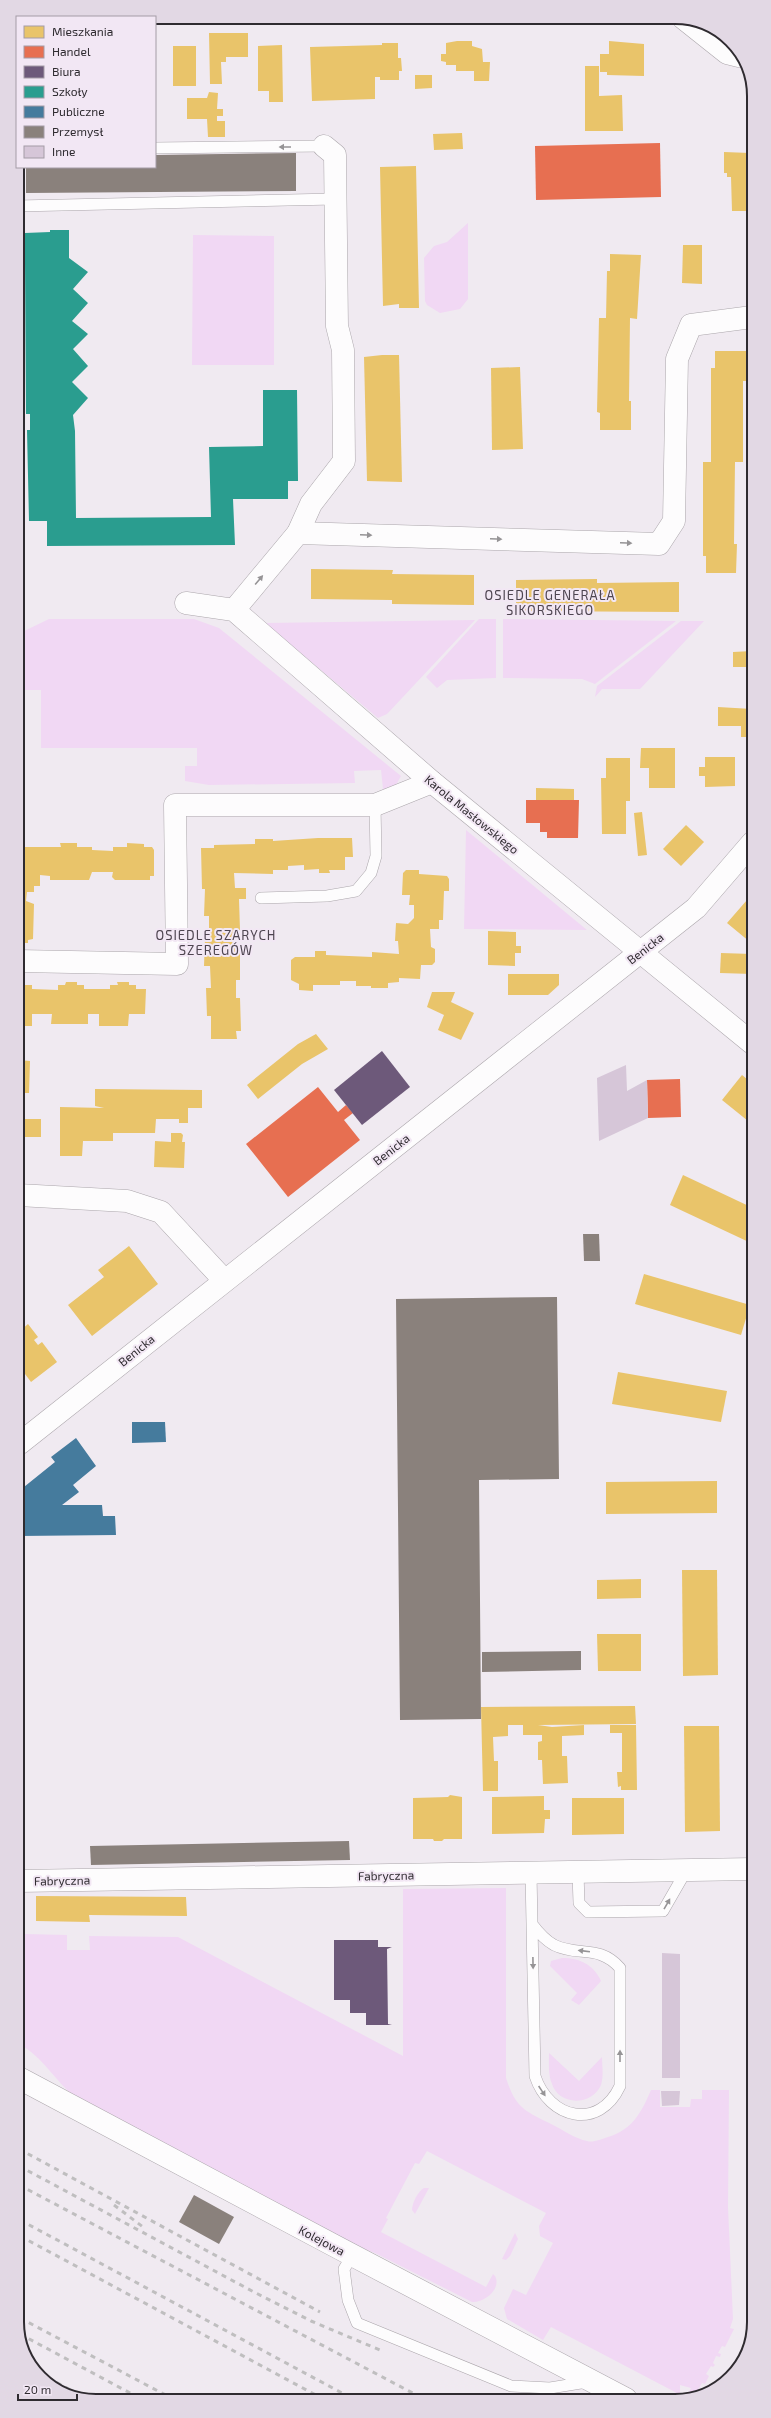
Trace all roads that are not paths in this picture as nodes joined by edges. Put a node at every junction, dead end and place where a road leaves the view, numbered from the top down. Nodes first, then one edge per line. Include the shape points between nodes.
1 (693, 26) edge
2 (734, 55) edge
3 (324, 146) joint
4 (156, 148) edge
5 (335, 199) junction
6 (24, 206) edge
7 (747, 318) edge
8 (298, 533) junction
9 (186, 603) dead end
10 (234, 610) junction
11 (432, 782) junction
12 (375, 805) junction
13 (747, 849) edge
14 (261, 898) dead end
15 (640, 951) junction
16 (24, 961) edge
17 (747, 1039) edge
18 (24, 1195) edge
19 (224, 1280) junction
20 (24, 1440) edge
21 (747, 1869) edge
22 (686, 1871) junction
23 (531, 1873) junction
24 (578, 1873) junction
25 (24, 1881) edge
26 (532, 1924) junction
27 (24, 2081) edge
28 (352, 2256) junction
29 (591, 2381) junction
30 (616, 2394) edge

1 - 2 street via 727,53
3 -> 4 lane
3 - 5 street via 335,155
5 - 6 lane
5 - 8 street via 337,326 343,350 344,461 311,504
8 -> 7 street via 660,544 674,521 677,359 691,325
10 -> 8 street
9 - 10 street
10 - 11 street, Karola Masłowskiego
11 - 12 street
11 - 15 street, Karola Masłowskiego
12 - 14 lane via 376,856 371,873 356,891 327,896
12 - 16 street via 175,805 177,964
13 - 15 street, Benicka via 696,908
15 - 17 street, Karola Masłowskiego
15 - 19 street, Benicka via 576,1005
18 - 19 street via 127,1201 161,1212
19 - 20 street, Benicka
21 - 22 street, Fabryczna
22 - 24 street, Fabryczna
24 -> 22 lane via 579,1902 588,1912 626,1912 663,1911
23 - 24 street, Fabryczna
23 - 25 street, Fabryczna
23 - 26 lane
26 -> 26 lane via 535,2076 539,2089 556,2107 578,2115 590,2115 615,2098 620,2086 620,1968 612,1959 597,1952 556,1946
27 - 28 street, Kolejowa
28 - 29 street, Kolejowa
28 - 29 lane via 344,2269 348,2300 358,2323 511,2386 550,2388
29 - 30 street, Kolejowa

